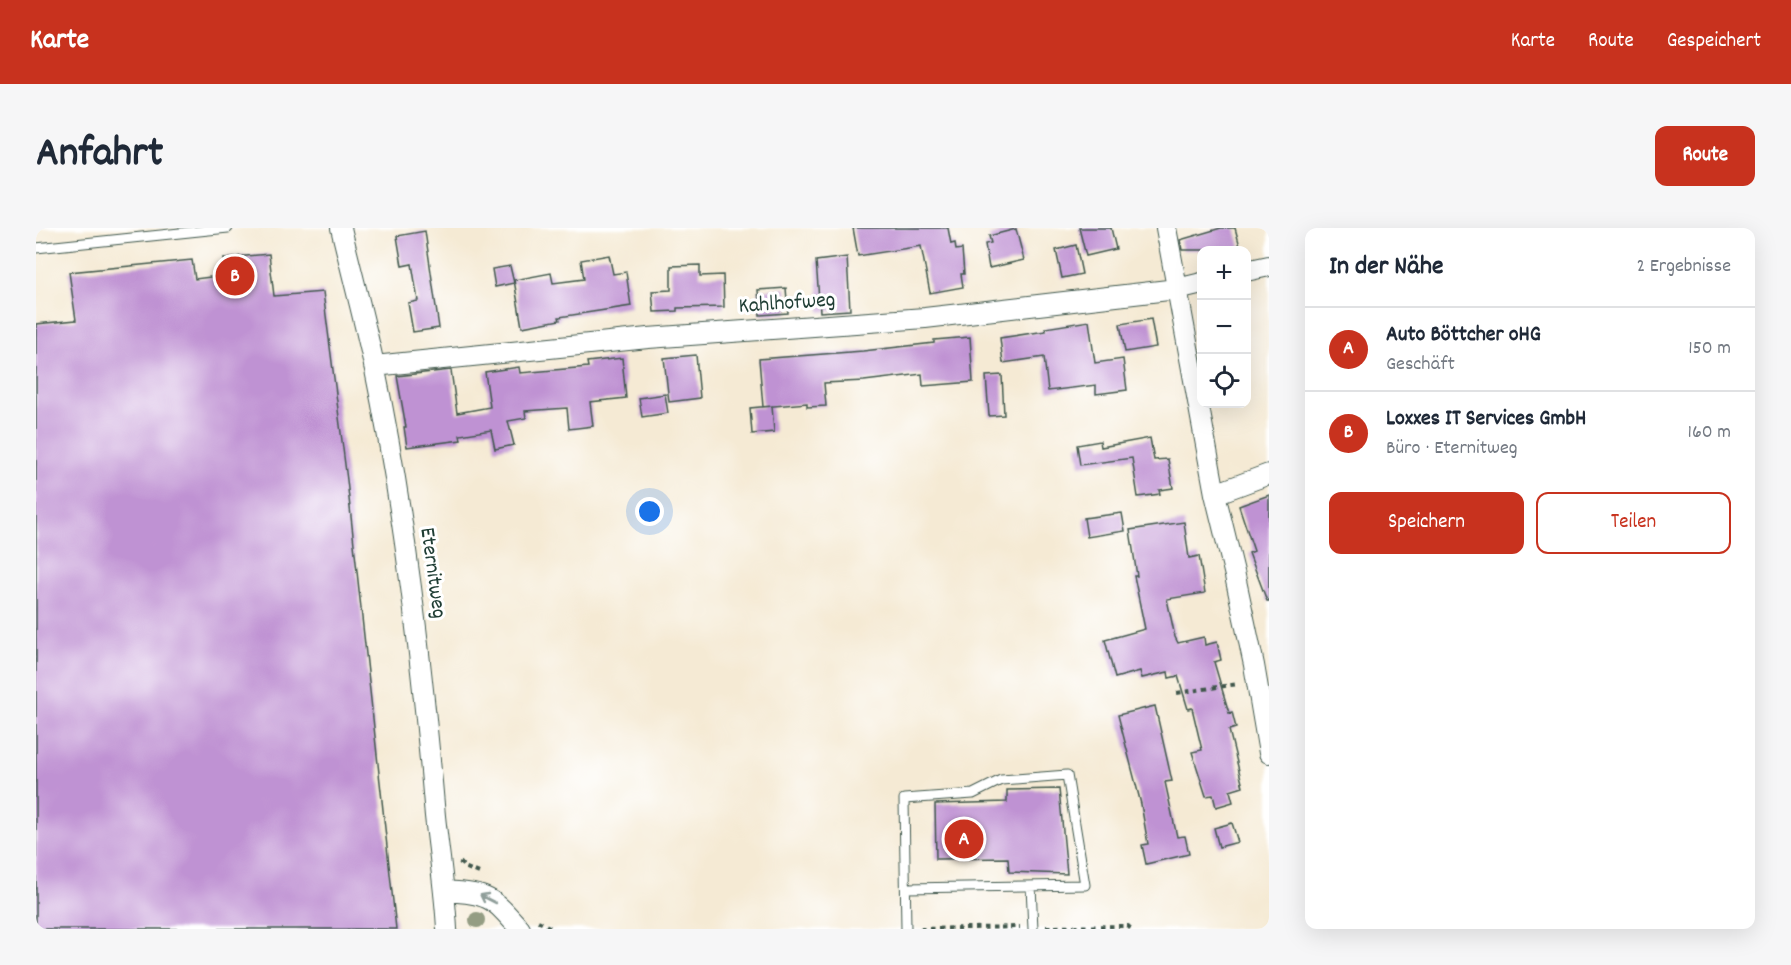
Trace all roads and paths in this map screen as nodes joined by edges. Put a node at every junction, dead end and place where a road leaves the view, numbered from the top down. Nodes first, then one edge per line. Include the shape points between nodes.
1 (228, 228) edge
2 (341, 228) edge
3 (1166, 228) edge
4 (36, 248) edge
5 (1269, 266) edge
6 (1251, 270) edge
7 (1197, 284) edge
8 (1177, 289) junction
9 (374, 366) junction
10 (1269, 474) edge
11 (1215, 494) junction
12 (1259, 668) edge
13 (1177, 693) dead end
14 (1269, 753) edge
15 (1031, 886) junction
16 (907, 888) junction
17 (445, 891) junction
18 (1033, 928) edge
19 (447, 929) edge
20 (520, 929) edge
21 (906, 929) edge
22 (1131, 929) edge

1 - 4 lane
2 - 9 street, Eternitweg
3 - 8 street
5 - 6 street
7 - 8 street, Kahlhofweg
8 - 9 street, Kahlhofweg via 925,318 648,338
8 - 11 street
9 - 17 street, Eternitweg via 398,500 424,691
10 - 11 street
11 - 12 street
12 - 13 path
12 - 14 street
15 - 16 lane
15 - 16 lane via 1085,885 1067,775 1001,780 973,794 904,799
15 - 18 lane
16 - 21 lane
17 - 19 street, Eternitweg
20 -> 17 street via 491,898
18 - 21 path
18 - 22 path

